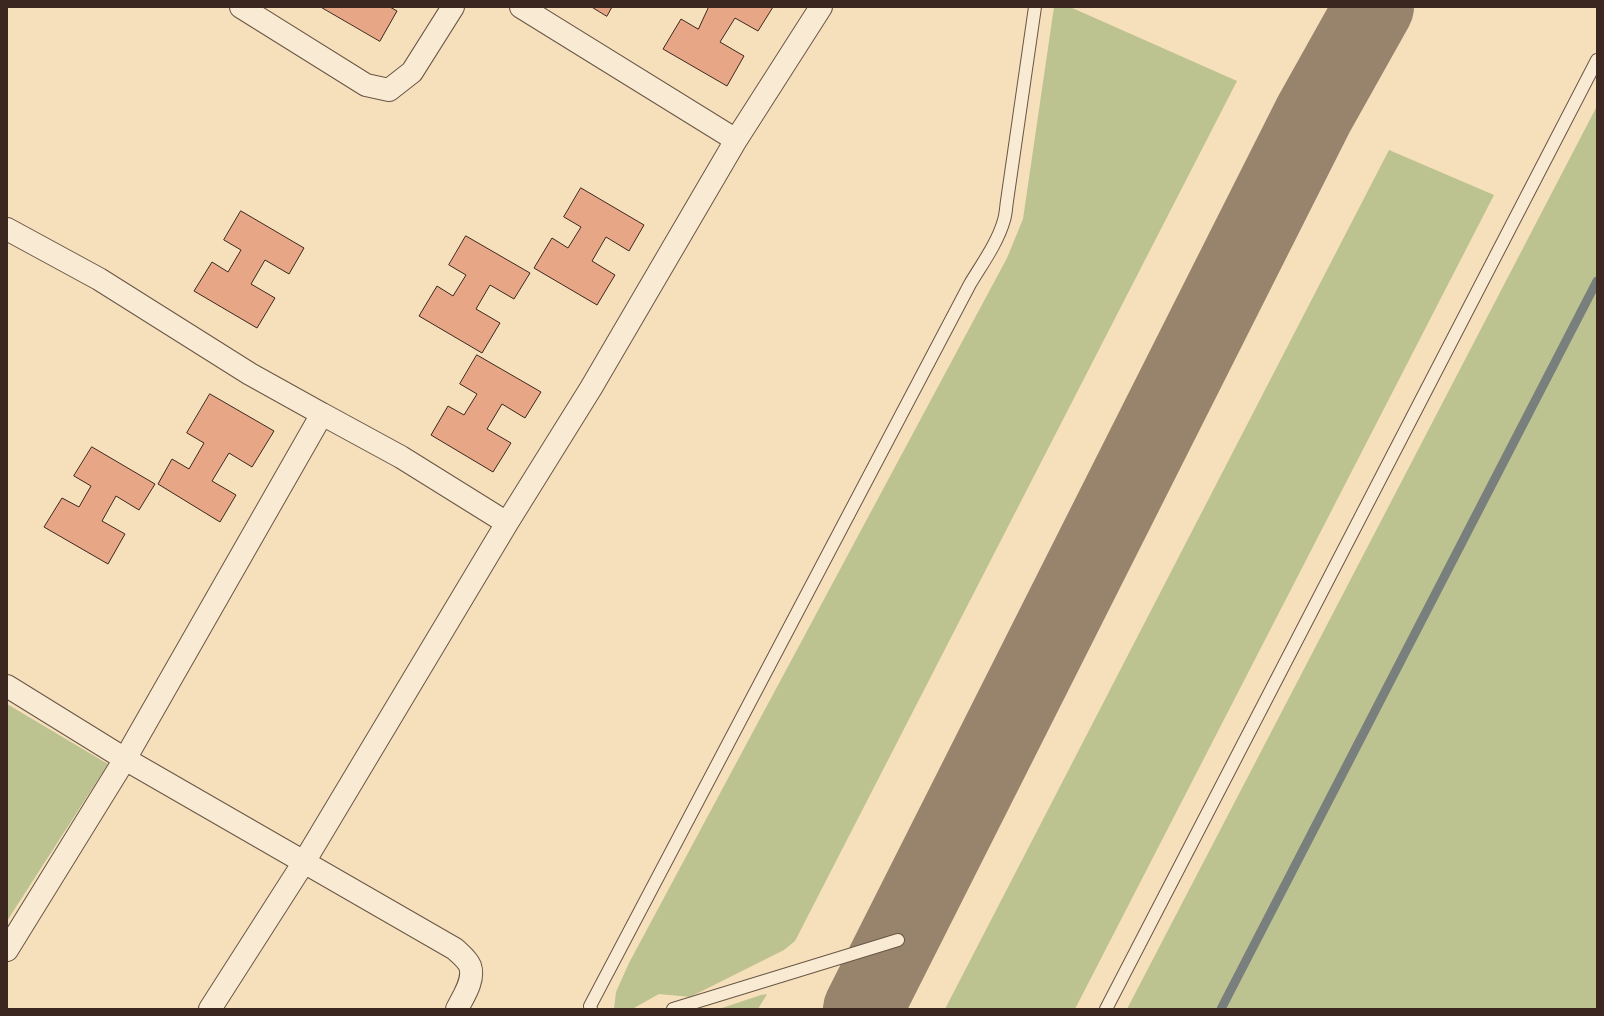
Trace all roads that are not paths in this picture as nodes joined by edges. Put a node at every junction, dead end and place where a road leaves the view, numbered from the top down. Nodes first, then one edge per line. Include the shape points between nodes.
1 (241, 7) edge
2 (454, 7) edge
3 (521, 7) edge
4 (821, 7) edge
5 (1036, 7) edge
6 (1597, 60) edge
7 (736, 140) junction
8 (7, 229) edge
9 (322, 414) junction
10 (507, 523) junction
11 (7, 686) edge
12 (125, 759) junction
13 (304, 862) junction
14 (898, 940) dead end
15 (7, 950) edge
16 (210, 1009) edge
17 (457, 1009) edge
18 (591, 1009) edge
19 (673, 1009) edge
20 (1106, 1009) edge

1 - 2 street via 366,85 389,90 412,72
3 - 7 street
4 - 7 street
5 - 18 lane via 1004,220 990,251 962,298 590,1006
6 - 20 lane
7 - 10 street via 591,388
8 - 9 street via 98,279 250,374
9 - 10 street via 401,457
9 - 12 street
10 - 13 street
11 - 12 street
12 - 13 street
12 - 15 street
13 - 16 street
13 - 17 street via 455,949 464,957 470,966 471,975 469,986
14 - 19 lane

